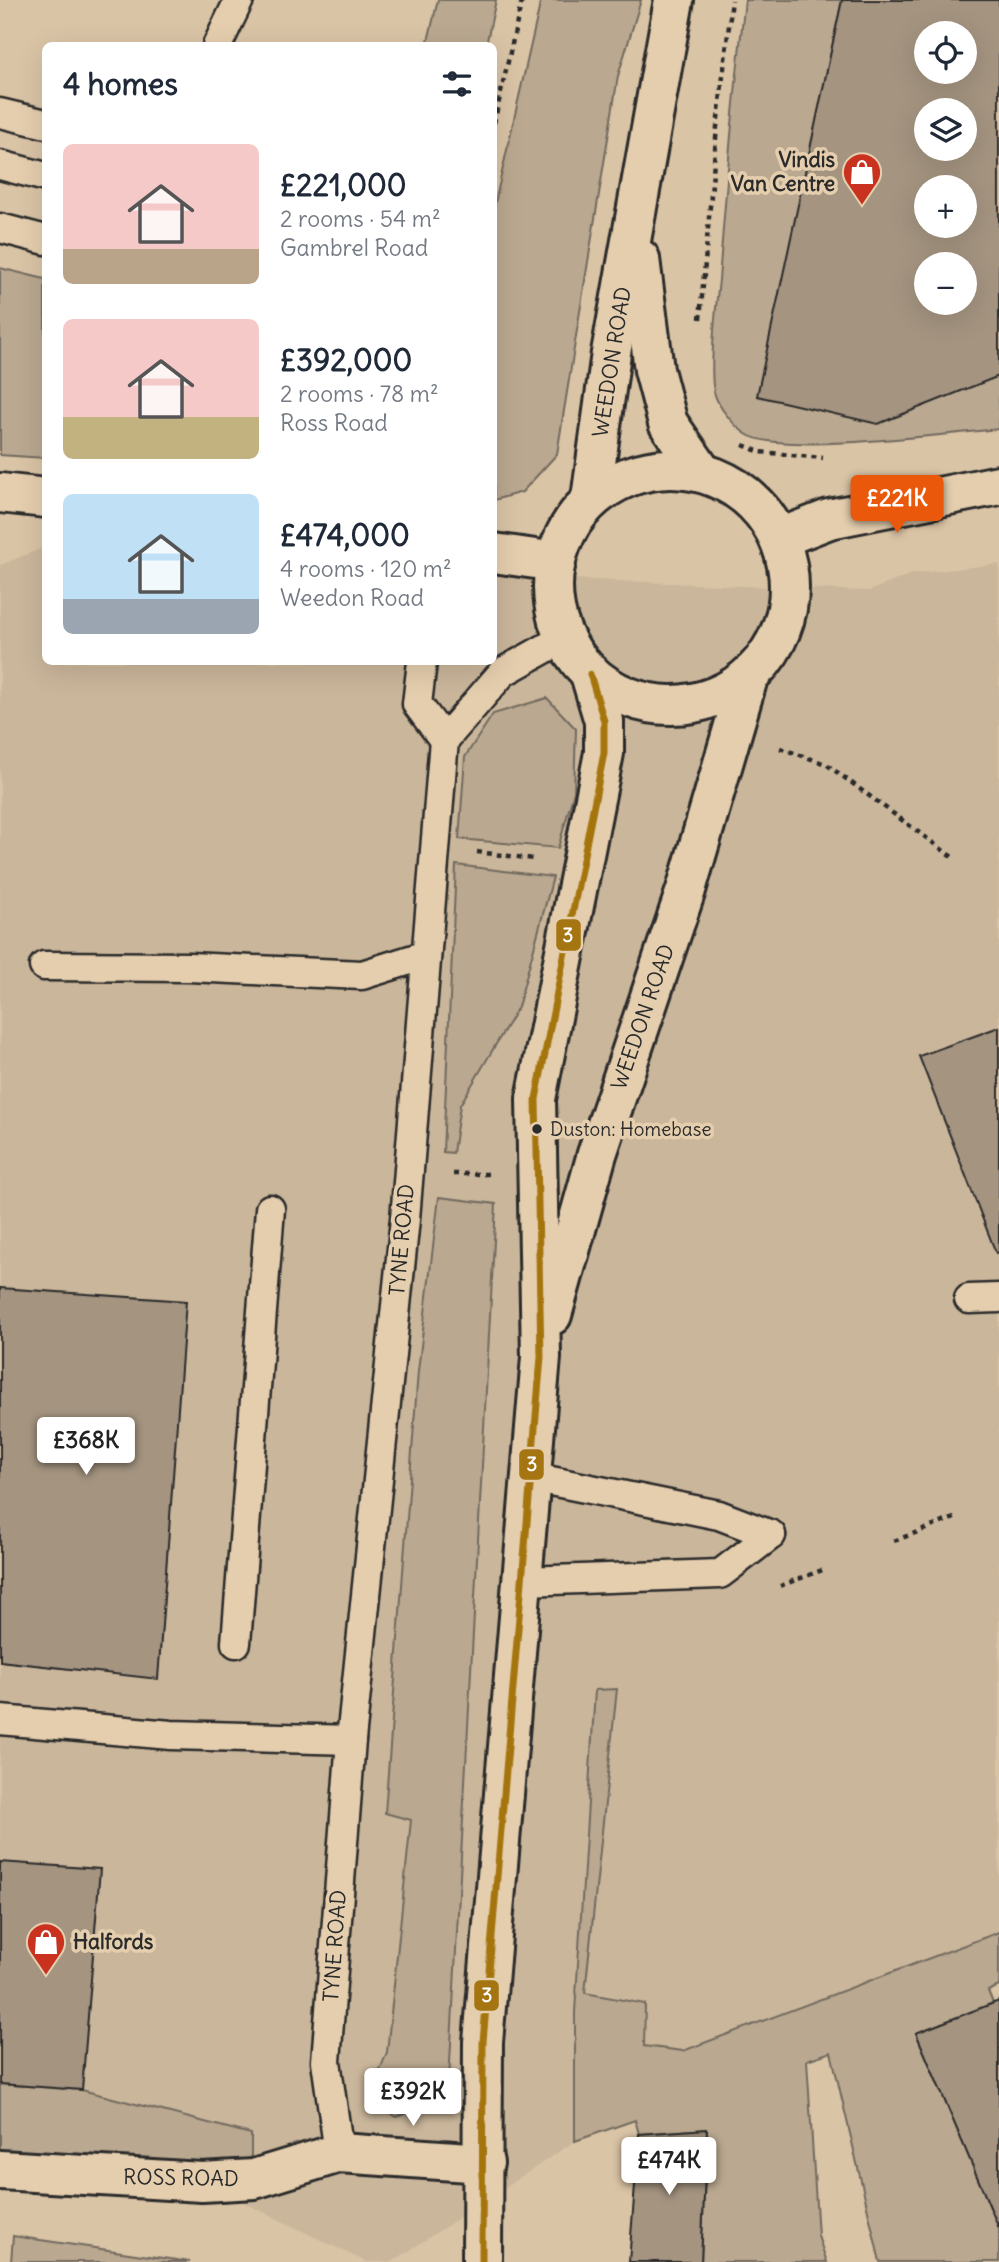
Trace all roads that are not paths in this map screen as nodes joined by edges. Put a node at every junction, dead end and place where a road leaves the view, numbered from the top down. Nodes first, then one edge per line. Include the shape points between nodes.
1 (239, 0) edge
2 (674, 0) edge
3 (219, 42) edge
4 (0, 114) edge
5 (42, 123) edge
6 (0, 165) edge
7 (42, 176) edge
8 (636, 225) junction
9 (0, 228) edge
10 (42, 239) edge
11 (701, 471) junction
12 (999, 485) edge
13 (0, 494) edge
14 (42, 498) edge
15 (591, 499) junction
16 (780, 538) junction
17 (497, 553) edge
18 (555, 562) junction
19 (564, 638) junction
20 (422, 665) edge
21 (590, 674) junction
22 (748, 678) junction
23 (444, 740) junction
24 (425, 955) junction
25 (44, 966) dead end
26 (270, 1209) dead end
27 (999, 1298) edge
28 (969, 1299) dead end
29 (541, 1357) junction
30 (531, 1478) junction
31 (524, 1581) junction
32 (236, 1643) dead end
33 (0, 1720) edge
34 (351, 1740) junction
35 (339, 2153) junction
36 (484, 2162) junction
37 (0, 2169) edge
38 (482, 2262) edge

1 - 3 lane
2 - 8 main road, WEEDON ROAD
4 - 5 lane
6 - 7 lane
8 - 11 main road, WEEDON ROAD via 654,370 668,423
8 - 15 main road, WEEDON ROAD via 611,353
9 - 10 lane
11 - 15 main road via 662,468 624,477
11 - 16 main road via 734,485 761,508
12 - 16 main road via 829,519
13 - 14 main road
15 - 18 main road via 575,518
16 - 22 main road via 790,575 788,613 774,649
17 - 18 main road
18 - 19 main road via 555,613
19 - 21 main road
19 - 23 lane via 503,672
20 - 23 lane via 417,704
21 - 22 main road via 618,694 651,704 685,705 719,696
21 - 29 main road, WEEDON ROAD via 604,721 604,753 536,1099
22 - 29 main road, WEEDON ROAD via 686,890 597,1154
23 - 24 lane, TYNE ROAD
24 - 25 lane via 362,975
24 - 34 lane, TYNE ROAD via 405,1219
26 - 32 lane
27 - 28 lane
29 - 30 main road, WEEDON ROAD
30 - 31 main road, WEEDON ROAD
30 - 31 lane via 719,1515 771,1535 720,1574
31 - 36 main road, WEEDON ROAD via 483,2042
33 - 34 lane via 171,1735
34 - 35 lane, TYNE ROAD via 326,2061
35 - 36 main road, ROSS ROAD
35 - 37 main road, ROSS ROAD via 254,2179 228,2181
36 - 38 main road, WEEDON ROAD

